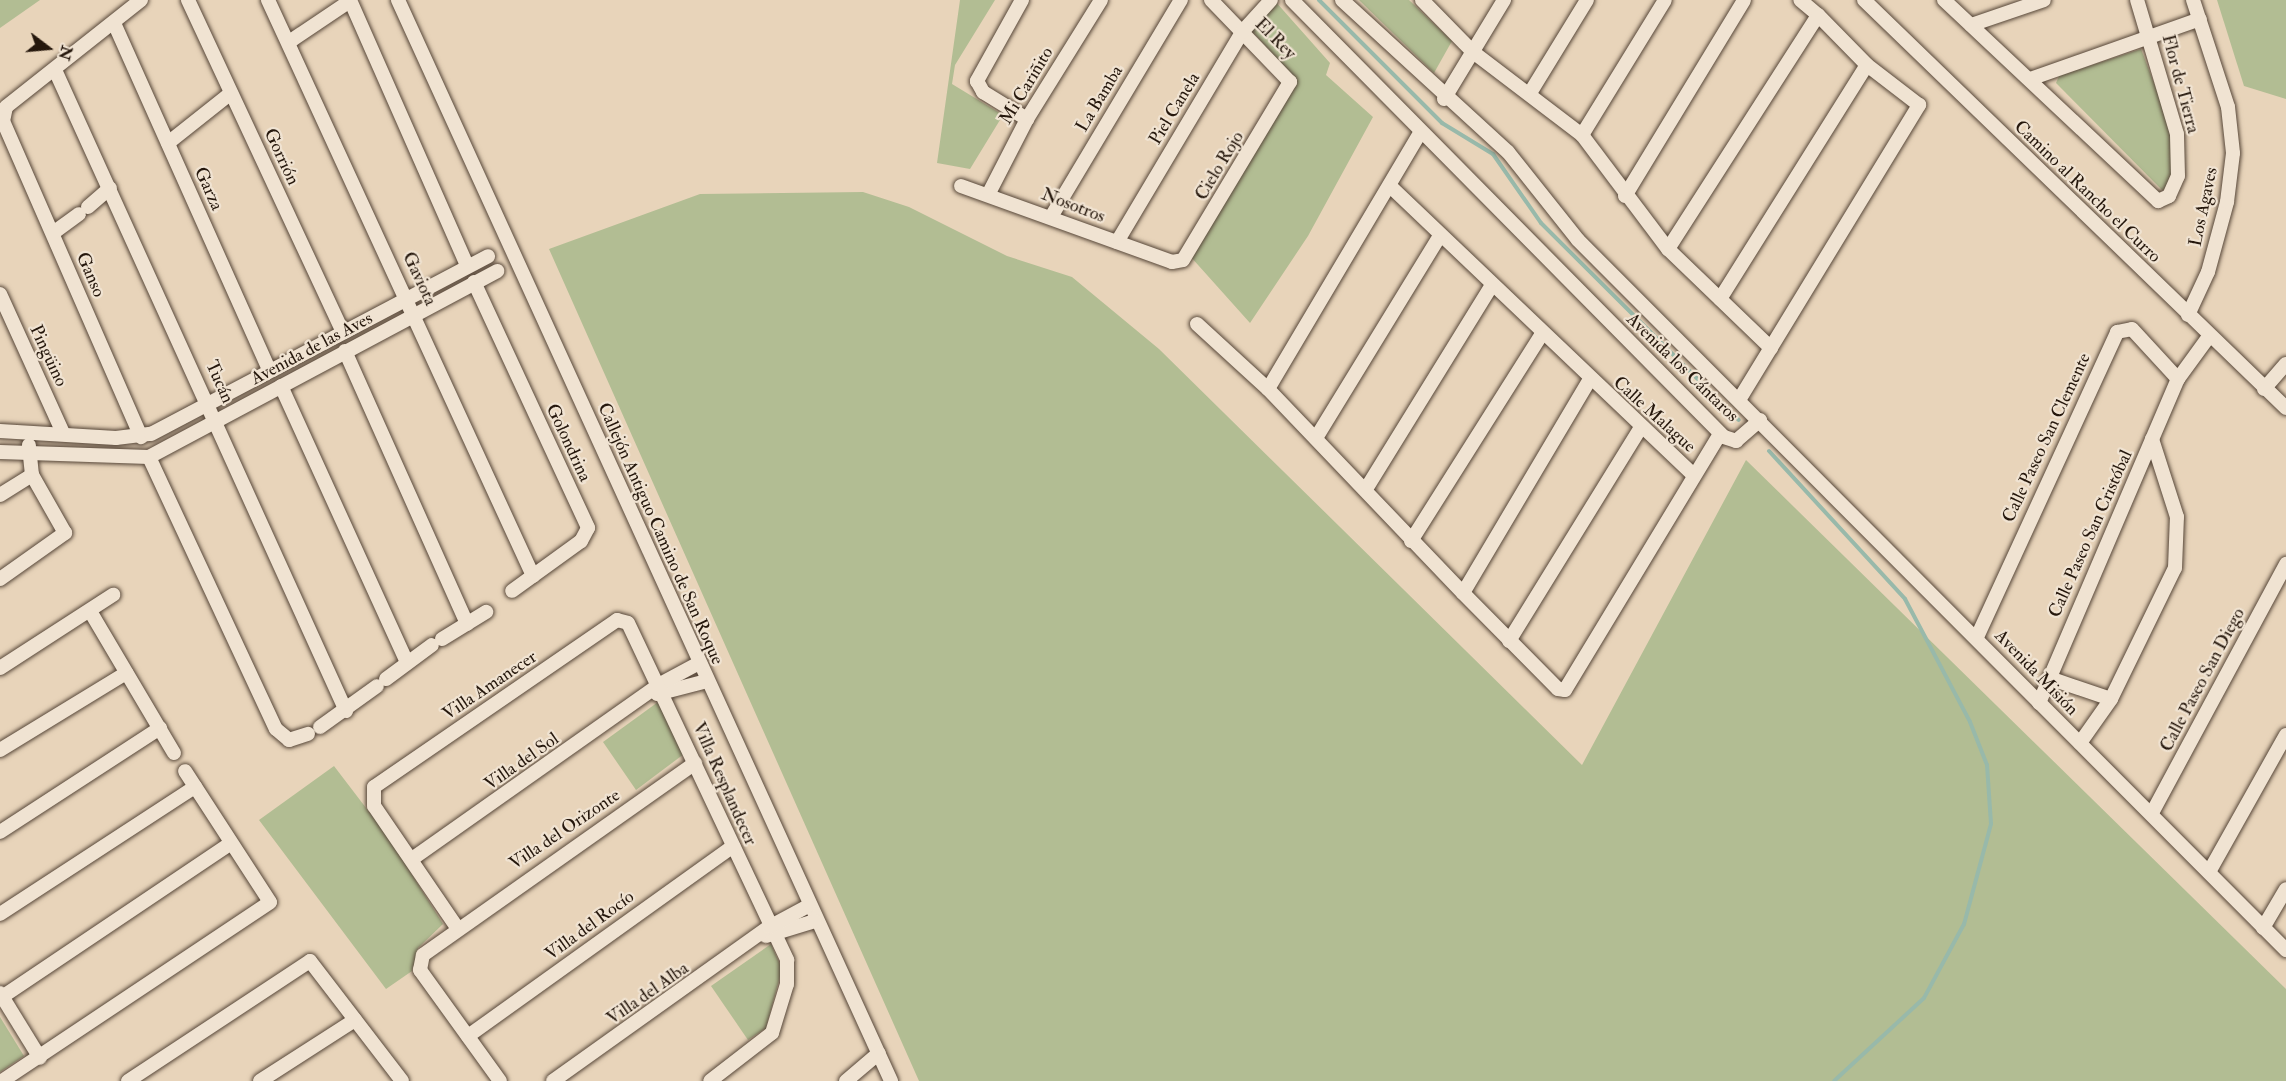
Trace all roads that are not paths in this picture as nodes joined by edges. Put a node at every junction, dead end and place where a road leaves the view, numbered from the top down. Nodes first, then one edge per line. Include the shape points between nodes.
1 (141, 0) edge
2 (188, 0) edge
3 (268, 0) edge
4 (350, 0) edge
5 (398, 0) edge
6 (1022, 0) edge
7 (1101, 0) edge
8 (1181, 0) edge
9 (1210, 0) edge
10 (1271, 0) edge
11 (1292, 0) edge
12 (1342, 0) edge
13 (1504, 0) edge
14 (1587, 0) edge
15 (1665, 0) edge
16 (1744, 0) edge
17 (1800, 0) edge
18 (1864, 0) edge
19 (1944, 0) edge
20 (2044, 0) edge
21 (2137, 0) edge
22 (2193, 0) edge
23 (1425, 1) edge
24 (1818, 15) junction
25 (2199, 19) junction
26 (114, 23) junction
27 (1971, 25) junction
28 (1242, 32) junction
29 (2149, 36) junction
30 (289, 42) junction
31 (1473, 51) junction
32 (1867, 65) junction
33 (54, 70) junction
34 (1289, 78) joint
35 (2030, 79) junction
36 (231, 93) junction
37 (1530, 93) junction
38 (1444, 99) junction
39 (1027, 119) junction
40 (1420, 133) junction
41 (1582, 135) junction
42 (168, 143) junction
43 (961, 186) dead end
44 (1390, 186) junction
45 (110, 188) junction
46 (989, 193) junction
47 (1625, 196) junction
48 (1051, 217) junction
49 (53, 233) junction
50 (1440, 236) junction
51 (1117, 242) junction
52 (1668, 249) junction
53 (488, 256) dead end
54 (1172, 262) joint
55 (466, 265) junction
56 (497, 271) dead end
57 (474, 282) junction
58 (1491, 287) junction
59 (0, 294) edge
60 (407, 296) junction
61 (1720, 298) junction
62 (416, 314) junction
63 (2188, 315) junction
64 (1197, 324) dead end
65 (342, 330) junction
66 (1541, 335) junction
67 (2210, 335) junction
68 (1771, 348) junction
69 (345, 351) junction
70 (2286, 364) edge
71 (269, 370) junction
72 (2178, 379) junction
73 (1589, 381) junction
74 (281, 386) junction
75 (2264, 388) junction
76 (1268, 389) junction
77 (2283, 399) edge
78 (1740, 400) junction
79 (208, 402) junction
80 (216, 420) junction
81 (1760, 420) junction
82 (1641, 427) junction
83 (0, 431) edge
84 (29, 433) junction
85 (63, 433) junction
86 (1720, 434) junction
87 (141, 437) junction
88 (1316, 438) junction
89 (2152, 439) junction
90 (0, 452) edge
91 (29, 452) junction
92 (150, 457) junction
93 (32, 475) junction
94 (1694, 476) junction
95 (1366, 489) junction
96 (0, 495) edge
97 (1411, 541) junction
98 (2286, 564) edge
99 (533, 576) junction
100 (0, 579) edge
101 (512, 591) dead end
102 (1463, 593) junction
103 (113, 595) dead end
104 (90, 611) junction
105 (486, 612) dead end
106 (628, 623) joint
107 (467, 624) junction
108 (1977, 637) junction
109 (1509, 641) junction
110 (407, 662) junction
111 (699, 663) junction
112 (0, 668) edge
113 (126, 673) junction
114 (2049, 678) junction
115 (707, 681) junction
116 (658, 691) junction
117 (2111, 699) junction
118 (2039, 704) junction
119 (346, 711) junction
120 (160, 728) junction
121 (2286, 735) edge
122 (2080, 743) junction
123 (0, 750) edge
124 (174, 753) dead end
125 (695, 763) junction
126 (185, 771) dead end
127 (195, 787) junction
128 (2152, 813) junction
129 (0, 832) edge
130 (230, 844) junction
131 (733, 846) junction
132 (412, 859) junction
133 (2209, 872) junction
134 (2286, 889) edge
135 (808, 906) junction
136 (0, 914) edge
137 (815, 921) junction
138 (456, 926) junction
139 (2263, 928) junction
140 (769, 933) junction
141 (2286, 950) edge
142 (1, 995) edge
143 (355, 1020) junction
144 (468, 1036) junction
145 (879, 1053) junction
146 (40, 1058) junction
147 (396, 1079) edge
148 (2, 1081) edge
149 (128, 1081) edge
150 (260, 1081) edge
151 (500, 1081) edge
152 (553, 1081) edge
153 (710, 1081) edge
154 (846, 1081) edge
155 (891, 1081) edge

1 - 26 street
2 - 36 street, Gorrión
3 - 30 street, Gaviota
4 - 30 street
4 - 55 street
5 - 111 street, Callejón Antiguo Camino de San Roque
6 - 39 street via 977,81 983,92
7 - 39 street, Mi Cariñito
8 - 48 street, La Bamba
9 - 28 street, El Rey
10 - 28 street, Piel Canela
11 - 40 street, Avenida los Cántaros
12 - 38 street, Avenida los Cántaros
13 - 31 street
14 - 37 street
15 - 41 street
16 - 47 street
17 - 24 street
18 - 63 street, Camino al Rancho el Curro
19 - 27 street
20 - 27 street
21 - 29 street, Flor de Tierra
22 - 25 street, Los Agaves
23 - 31 street
24 - 32 street
24 - 52 street
25 - 29 street
25 - 63 street, Los Agaves via 2228,107 2233,153 2228,202 2208,272
26 - 33 street
26 - 42 street, Garza
27 - 35 street
28 - 34 street, El Rey
28 - 51 street, Piel Canela
29 - 35 street
29 - 35 street, Flor de Tierra via 2180,155 2174,189 2164,201 2154,200
30 - 60 street, Gaviota
31 - 37 street
31 - 38 street
32 - 61 street
32 - 68 street via 1919,105
33 - 45 street, Tucán
33 - 49 street, Ganso via 6,107 3,128
34 - 54 street, Cielo Rojo via 1288,89 1186,256
36 - 42 street
36 - 65 street, Gorrión
37 - 41 street
38 - 78 street, Avenida los Cántaros via 1508,152 1578,240
39 - 46 street, Mi Cariñito
40 - 44 street
40 - 86 street, Avenida los Cántaros
41 - 47 street
42 - 71 street, Garza
43 - 46 street, Nosotros
44 - 50 street, Calle Malague
44 - 76 street
45 - 49 street
45 - 79 street, Tucán
46 - 48 street, Nosotros
47 - 52 street
48 - 51 street, Nosotros
49 - 87 street, Ganso
50 - 58 street, Calle Malague
50 - 88 street
51 - 54 street, Nosotros
52 - 61 street
53 - 55 street, Avenida de las Aves
55 - 60 street, Avenida de las Aves
56 - 57 street, Avenida de las Aves
57 - 62 street, Avenida de las Aves
57 - 99 street, Golondrina via 588,528 581,542
58 - 66 street, Calle Malague
58 - 95 street
59 - 85 street, Pingüino
60 - 62 street, Gaviota
60 - 65 street, Avenida de las Aves
61 - 68 street
62 - 69 street, Avenida de las Aves
62 - 99 street, Gaviota
63 - 67 street, Camino al Rancho el Curro
64 - 76 street
65 - 71 street, Avenida de las Aves
66 - 73 street, Calle Malague
66 - 97 street
67 - 72 street, Calle Paseo San Cristóbal
67 - 75 street, Camino al Rancho el Curro
68 - 78 street
69 - 74 street, Avenida de las Aves
69 - 107 street
70 - 75 street
71 - 79 street, Avenida de las Aves
72 - 89 street, Calle Paseo San Cristóbal
72 - 108 street, Calle Paseo San Clemente via 2132,329 2117,332
73 - 82 street, Calle Malague
73 - 102 street
74 - 80 street, Avenida de las Aves
74 - 110 street
75 - 77 street, Camino al Rancho el Curro
76 - 88 street
78 - 81 street, Avenida los Cántaros
79 - 80 street, Tucán
79 - 87 street, Avenida de las Aves
80 - 92 street, Avenida de las Aves
80 - 119 street, Tucán
81 - 86 street, Avenida los Cántaros via 1736,441
81 - 108 street, Avenida Misión
82 - 94 street, Calle Malague
82 - 109 street
83 - 84 street
84 - 85 street
84 - 91 street
85 - 87 street
86 - 94 street
88 - 95 street
89 - 114 street, Calle Paseo San Cristóbal
89 - 117 street via 2177,517 2178,550 2153,619
90 - 91 street
91 - 92 street
91 - 93 street
92 - 119 street via 276,729 289,740 314,731
93 - 96 street
93 - 100 street via 65,528 63,538
94 - 109 street via 1572,684 1558,689
95 - 97 street
97 - 102 street
98 - 128 street, Calle Paseo San Diego
99 - 101 street, Golondrina
102 - 109 street
103 - 104 street
104 - 112 street
104 - 113 street
105 - 107 street
106 - 116 street, Villa Resplandecer
106 - 132 street, Villa Amanecer via 617,620 374,787 374,806
107 - 110 street
108 - 118 street, Avenida Misión
110 - 119 street
111 - 115 street, Callejón Antiguo Camino de San Roque
111 - 116 street, Villa del Sol
113 - 120 street
113 - 123 street
114 - 117 street
114 - 118 street, Calle Paseo San Cristóbal
115 - 116 street, Villa del Sol
115 - 135 street, Callejón Antiguo Camino de San Roque
116 - 125 street, Villa Resplandecer
116 - 132 street, Villa del Sol
117 - 122 street
118 - 122 street, Avenida Misión
120 - 124 street
120 - 129 street
121 - 133 street
122 - 128 street, Avenida Misión
125 - 131 street, Villa Resplandecer
125 - 138 street, Villa del Orizonte
126 - 127 street
127 - 130 street
127 - 136 street
128 - 133 street, Avenida Misión
130 - 142 street
130 - 146 street via 270,902
131 - 140 street, Villa Resplandecer
131 - 144 street, Villa del Rocío
132 - 138 street
133 - 139 street, Avenida Misión
134 - 139 street
135 - 137 street, Callejón Antiguo Camino de San Roque
135 - 140 street, Villa del Alba
137 - 140 street, Villa del Alba
137 - 145 street, Callejón Antiguo Camino de San Roque
138 - 144 street, Villa del Orizonte via 423,954 420,970
139 - 141 street, Avenida Misión
140 - 152 street, Villa del Alba
140 - 153 street, Villa Resplandecer via 788,960 787,984 772,1033
142 - 146 street
143 - 147 street
143 - 149 street via 310,962
143 - 150 street
144 - 151 street, Villa del Orizonte
145 - 154 street
145 - 155 street, Callejón Antiguo Camino de San Roque
146 - 148 street

